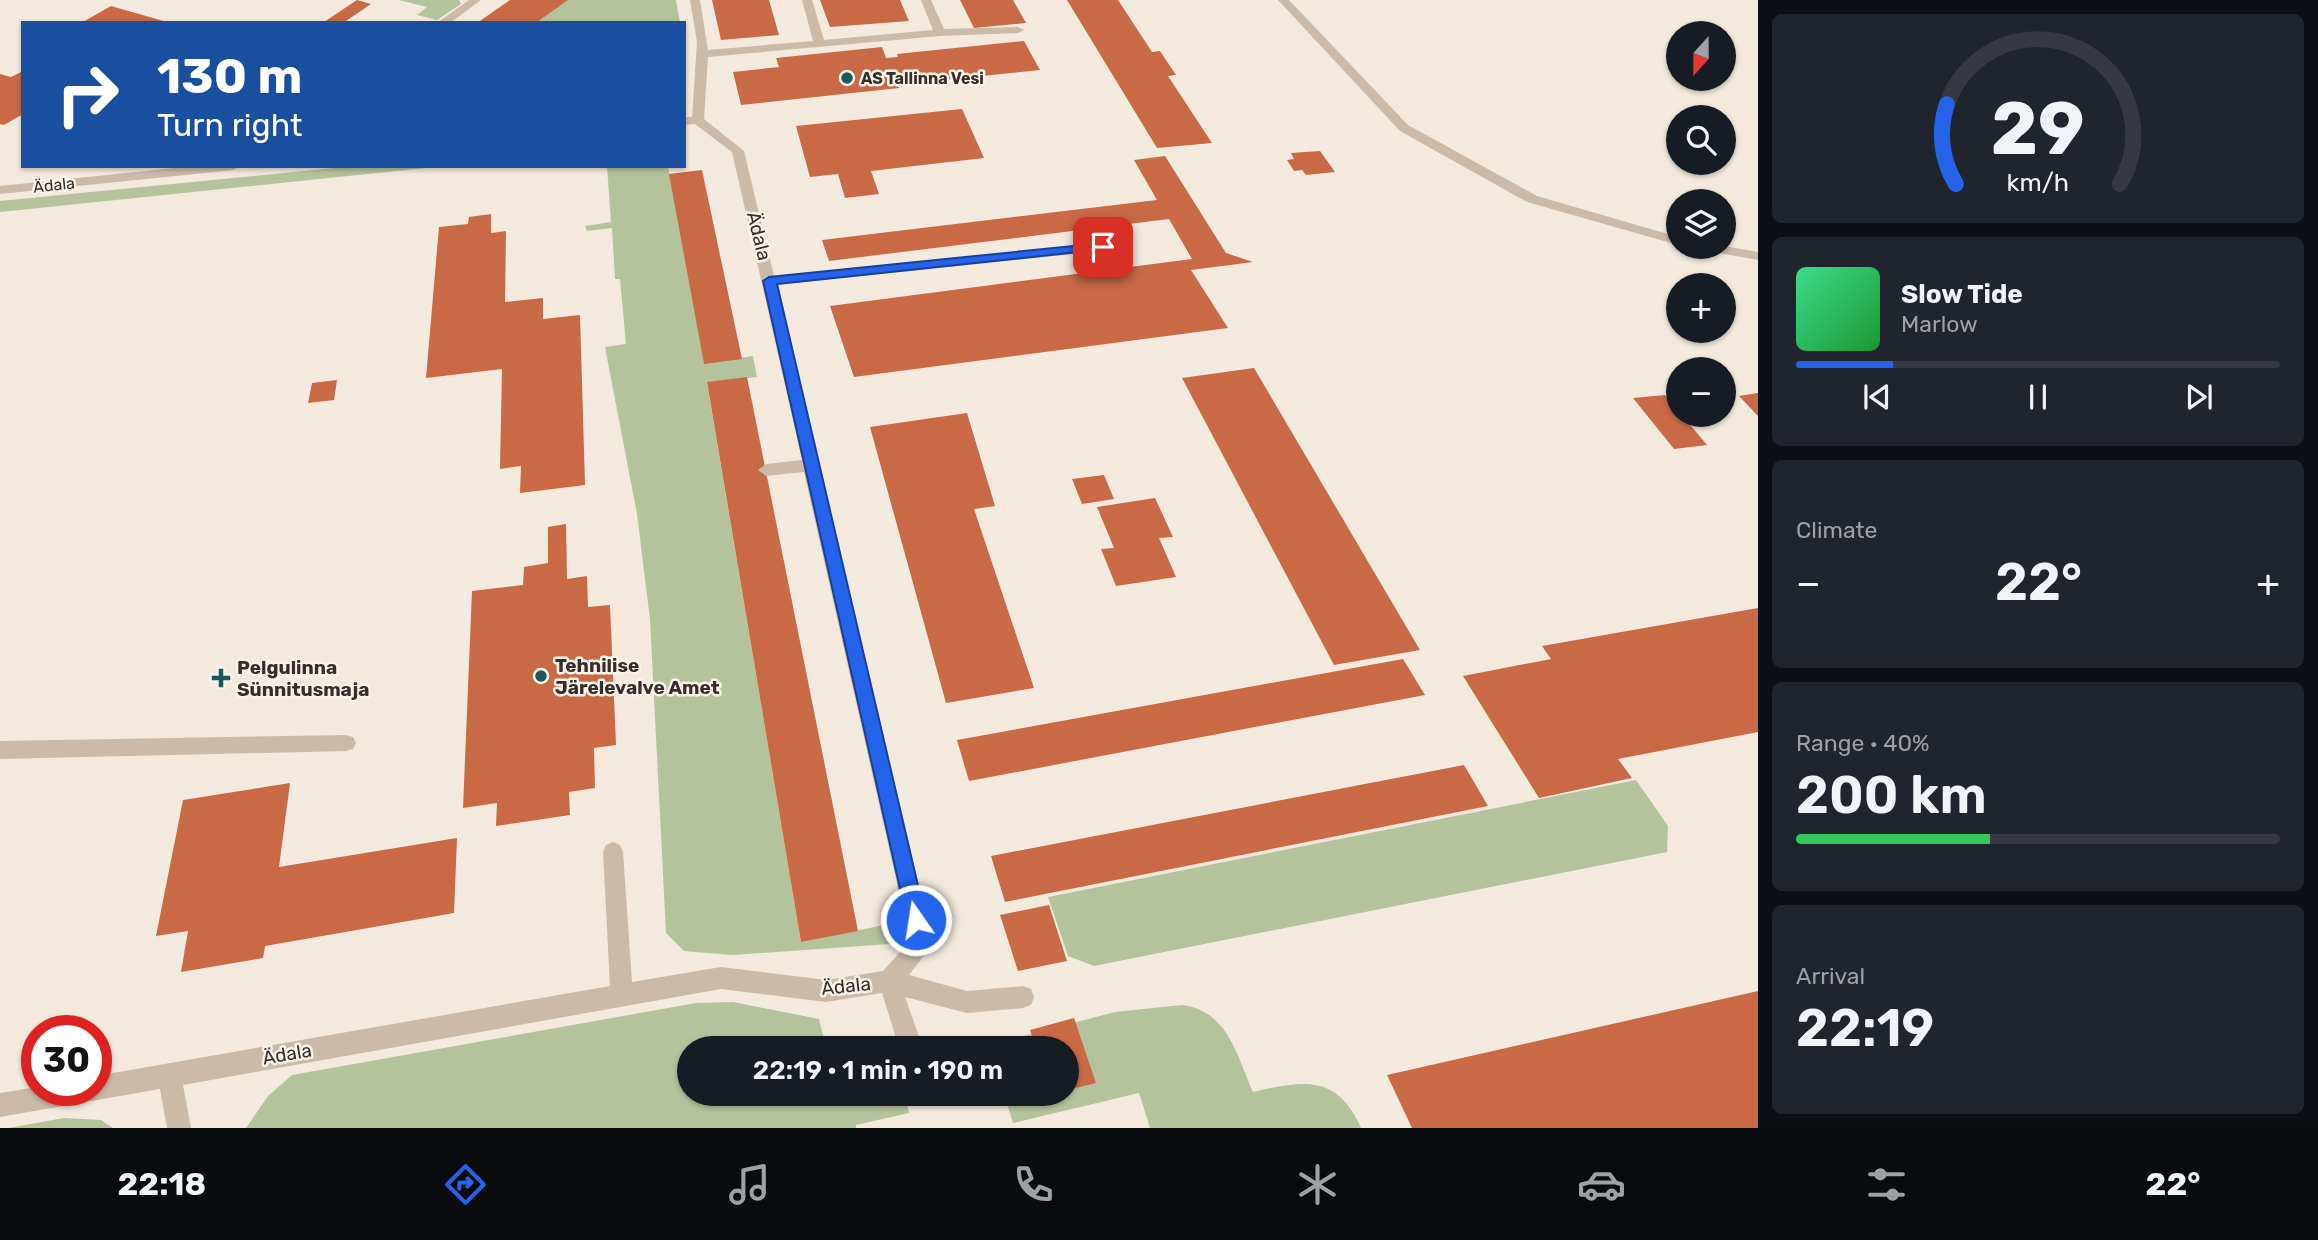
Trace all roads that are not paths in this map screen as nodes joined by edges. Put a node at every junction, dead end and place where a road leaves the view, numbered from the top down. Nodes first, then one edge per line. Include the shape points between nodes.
1 (476, 0) edge
2 (695, 0) edge
3 (807, 0) edge
4 (926, 0) edge
5 (1283, 0) edge
6 (445, 21) edge
7 (1018, 30) dead end
8 (940, 33) junction
9 (819, 43) junction
10 (701, 54) junction
11 (691, 120) edge
12 (214, 168) edge
13 (0, 190) edge
14 (1666, 238) edge
15 (1103, 247) dead end
16 (1736, 252) edge
17 (1758, 256) edge
18 (769, 281) junction
19 (811, 466) junction
20 (766, 470) dead end
21 (346, 743) dead end
22 (0, 750) edge
23 (613, 852) dead end
24 (889, 981) junction
25 (622, 995) junction
26 (1023, 997) dead end
27 (907, 1036) edge
28 (169, 1075) junction
29 (112, 1085) edge
30 (21, 1101) edge
31 (0, 1105) edge
32 (179, 1128) edge

1 - 6 street
2 - 10 street
3 - 9 street
4 - 8 street
5 - 14 street via 1404,128 1532,199
7 - 8 street
8 - 9 street
9 - 10 street
10 - 11 street
11 - 18 street, Ädala via 738,151
12 - 13 street, Ädala
15 - 18 street
16 - 17 street
18 - 19 street, Ädala
19 - 20 street
19 - 24 street, Ädala via 922,944
21 - 22 street
23 - 25 street
24 - 25 street, Ädala via 826,991 721,978
24 - 26 street via 967,1002
24 - 27 street
25 - 28 street, Ädala
28 - 29 street, Ädala
28 - 32 street
30 - 31 street

